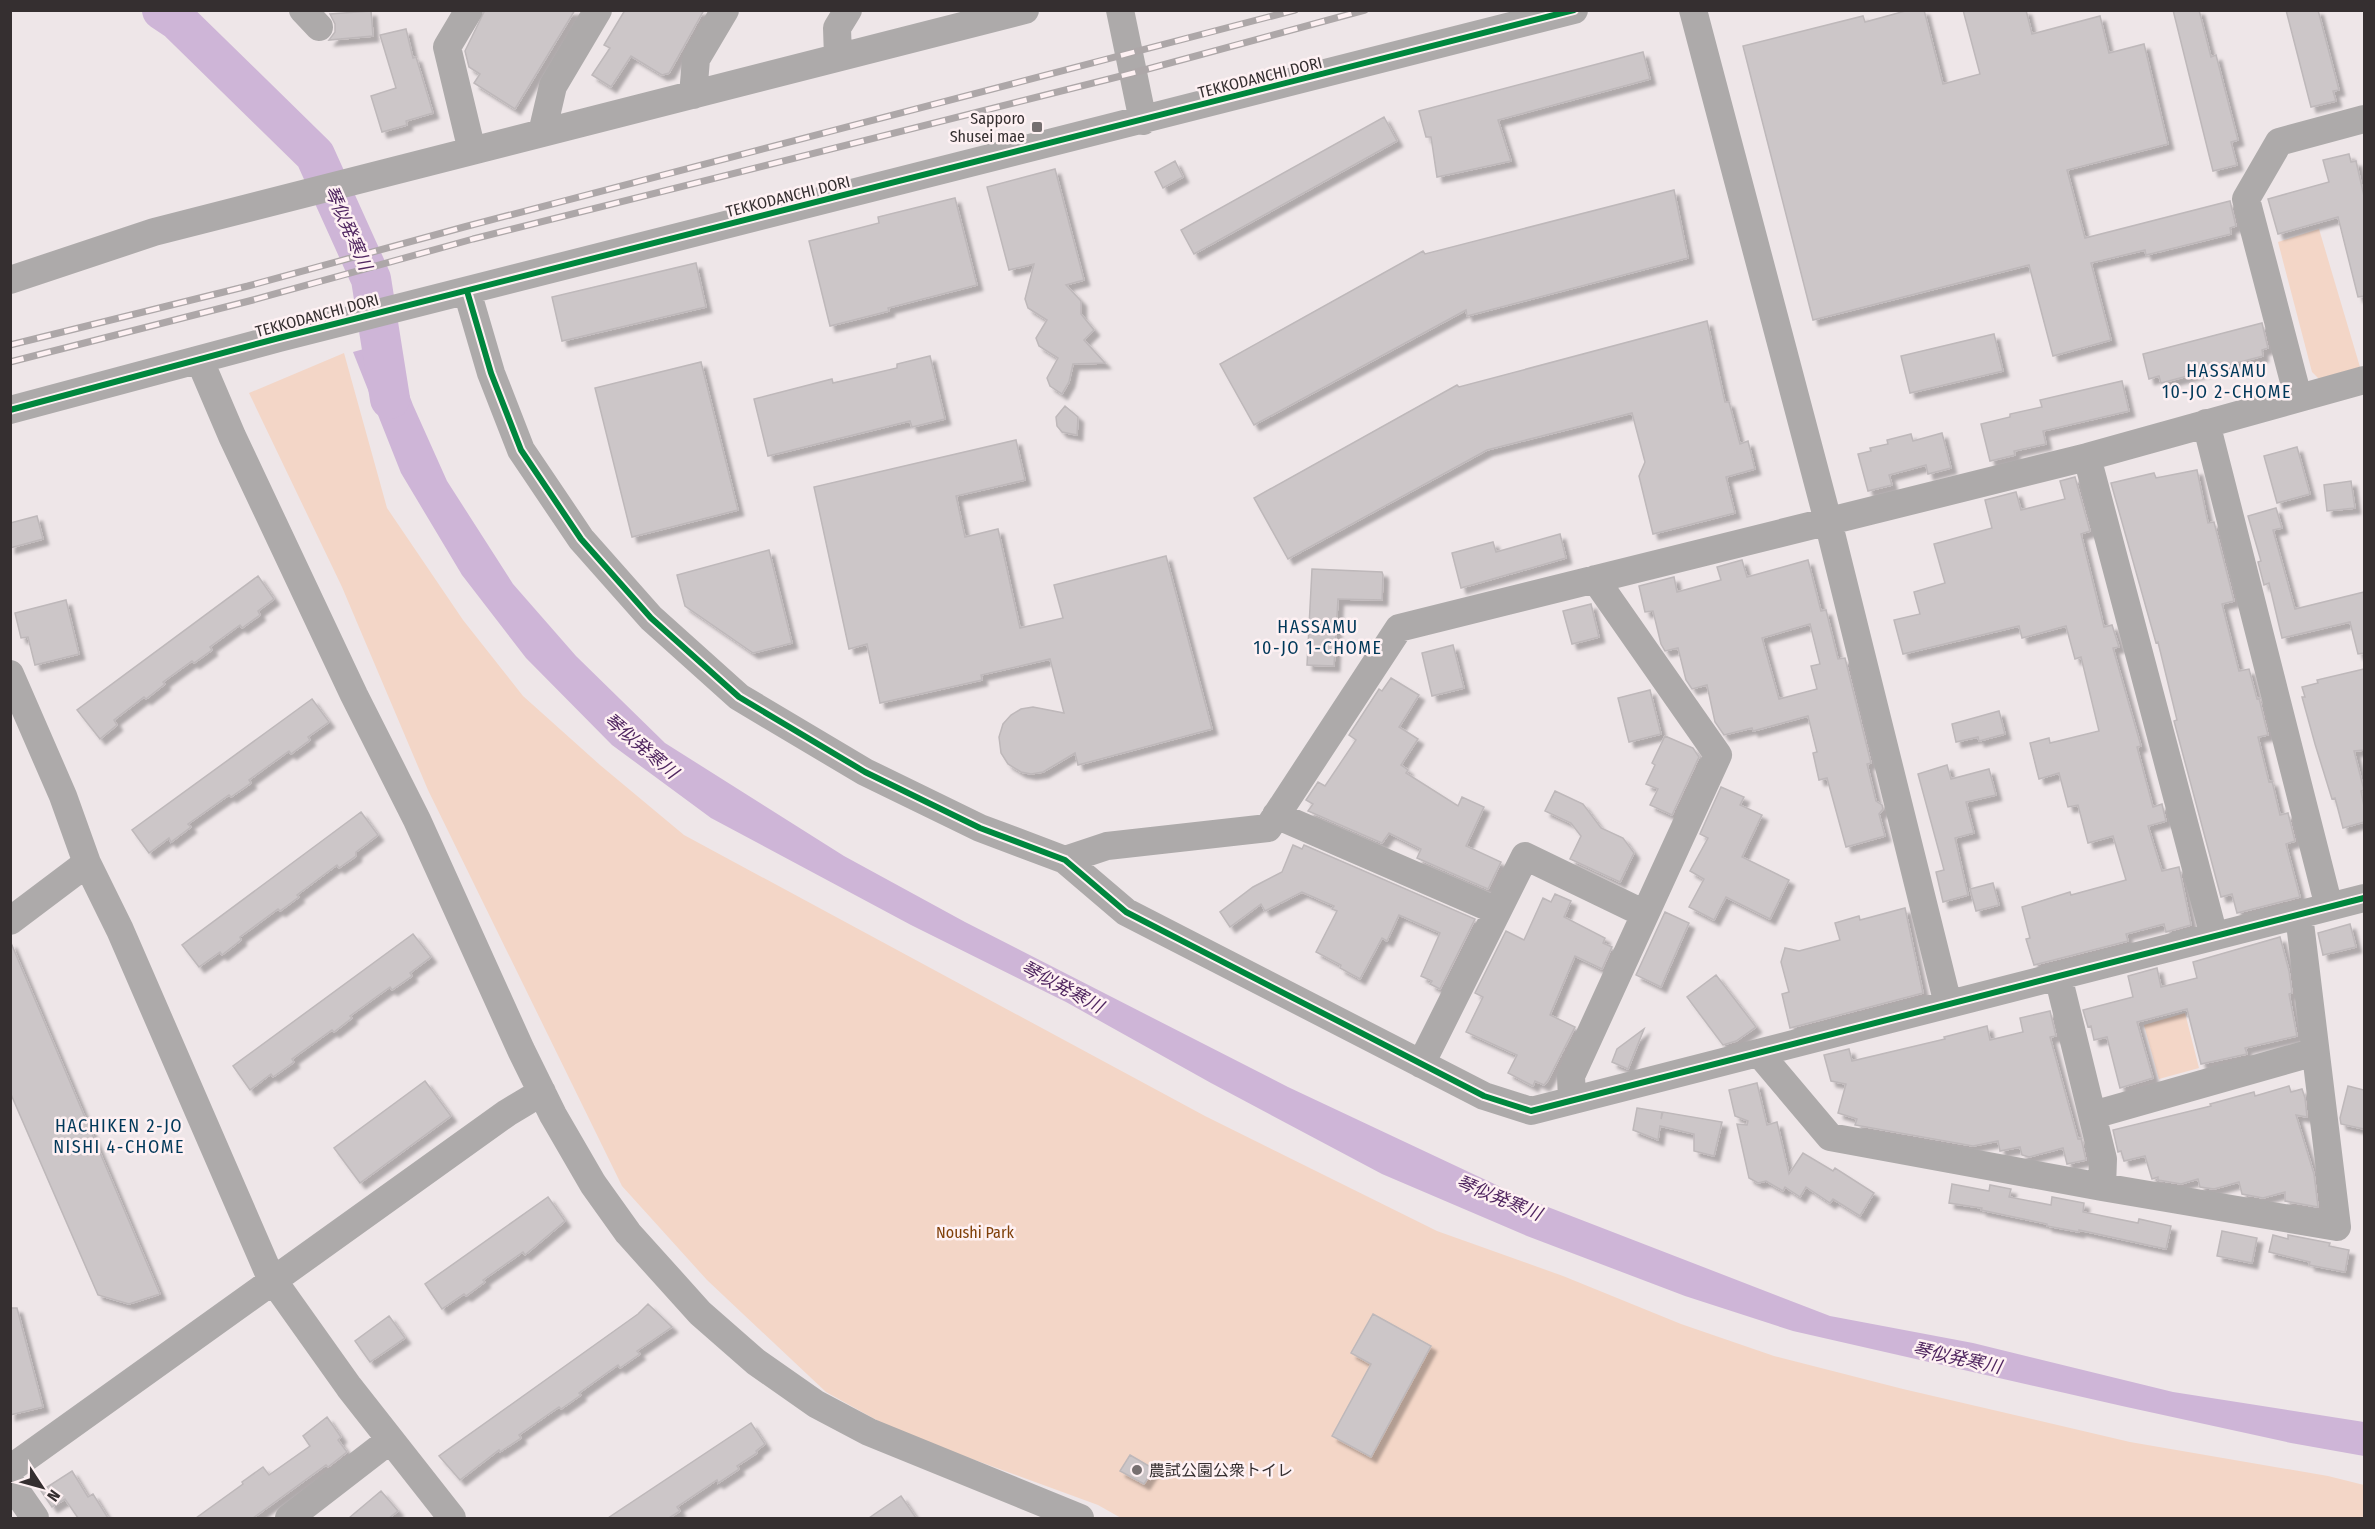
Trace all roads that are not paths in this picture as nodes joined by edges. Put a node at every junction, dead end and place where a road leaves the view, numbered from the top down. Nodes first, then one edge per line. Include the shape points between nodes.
1 (469, 10) edge
2 (598, 10) edge
3 (726, 10) edge
4 (848, 10) edge
5 (1024, 10) edge
6 (1120, 10) edge
7 (1574, 10) edge
8 (1693, 10) edge
9 (838, 57) junction
10 (693, 94) junction
11 (2364, 119) edge
12 (1143, 121) junction
13 (542, 133) junction
14 (472, 151) junction
15 (10, 280) edge
16 (457, 293) junction
17 (200, 361) junction
18 (2364, 380) edge
19 (2298, 397) junction
20 (10, 410) edge
21 (2206, 423) junction
22 (2087, 457) junction
23 (1828, 521) junction
24 (1595, 579) junction
25 (10, 674) edge
26 (1276, 815) junction
27 (1065, 860) junction
28 (87, 863) junction
29 (2364, 898) edge
30 (2329, 907) junction
31 (1497, 911) junction
32 (1645, 914) junction
33 (2299, 915) junction
34 (10, 921) edge
35 (2214, 936) junction
36 (2058, 976) junction
37 (1948, 1004) junction
38 (2315, 1052) junction
39 (1759, 1053) junction
40 (1421, 1064) junction
41 (542, 1092) junction
42 (1572, 1100) junction
43 (2093, 1115) junction
44 (2103, 1187) junction
45 (274, 1281) junction
46 (390, 1440) junction
47 (10, 1468) edge
48 (10, 1482) edge
49 (35, 1518) edge
50 (289, 1518) edge
51 (452, 1518) edge
52 (1080, 1518) edge

1 - 14 street via 447,47
2 - 13 street via 553,86
3 - 10 street via 696,59
4 - 9 street via 837,28
5 - 9 street
6 - 12 street
7 - 12 street, TEKKODANCHI DORI
8 - 23 street
9 - 10 street
10 - 13 street
11 - 19 street via 2279,142 2246,199
12 - 16 street, TEKKODANCHI DORI
13 - 14 street
14 - 15 street via 154,232
16 - 17 street, TEKKODANCHI DORI
16 - 27 street via 521,450 581,539 651,618 739,698 865,772 980,828
17 - 20 street, TEKKODANCHI DORI
17 - 41 street
18 - 19 street
19 - 21 street
21 - 22 street
21 - 30 street
22 - 23 street
22 - 35 street
23 - 24 street
23 - 37 street
24 - 26 street via 1399,628
24 - 32 street via 1718,755
25 - 28 street via 63,796
26 - 27 street via 1268,828 1107,846
26 - 31 street
27 - 40 street via 1126,912
28 - 34 street
28 - 45 street
29 - 30 street
30 - 33 street
31 - 32 street via 1524,856
31 - 40 street
32 - 42 street via 1571,1076
33 - 35 street
33 - 38 street
35 - 36 street
36 - 37 street
36 - 43 street
37 - 39 street
38 - 43 street
38 - 44 street via 2337,1227
39 - 42 street
39 - 44 street via 1830,1137
40 - 42 street via 1484,1095 1530,1111
41 - 45 street via 507,1113
41 - 52 street via 593,1184 628,1233 700,1312 756,1362 816,1404 869,1432
43 - 44 street via 2103,1159
45 - 46 street
45 - 47 street
46 - 50 street
46 - 51 street
48 - 49 street

